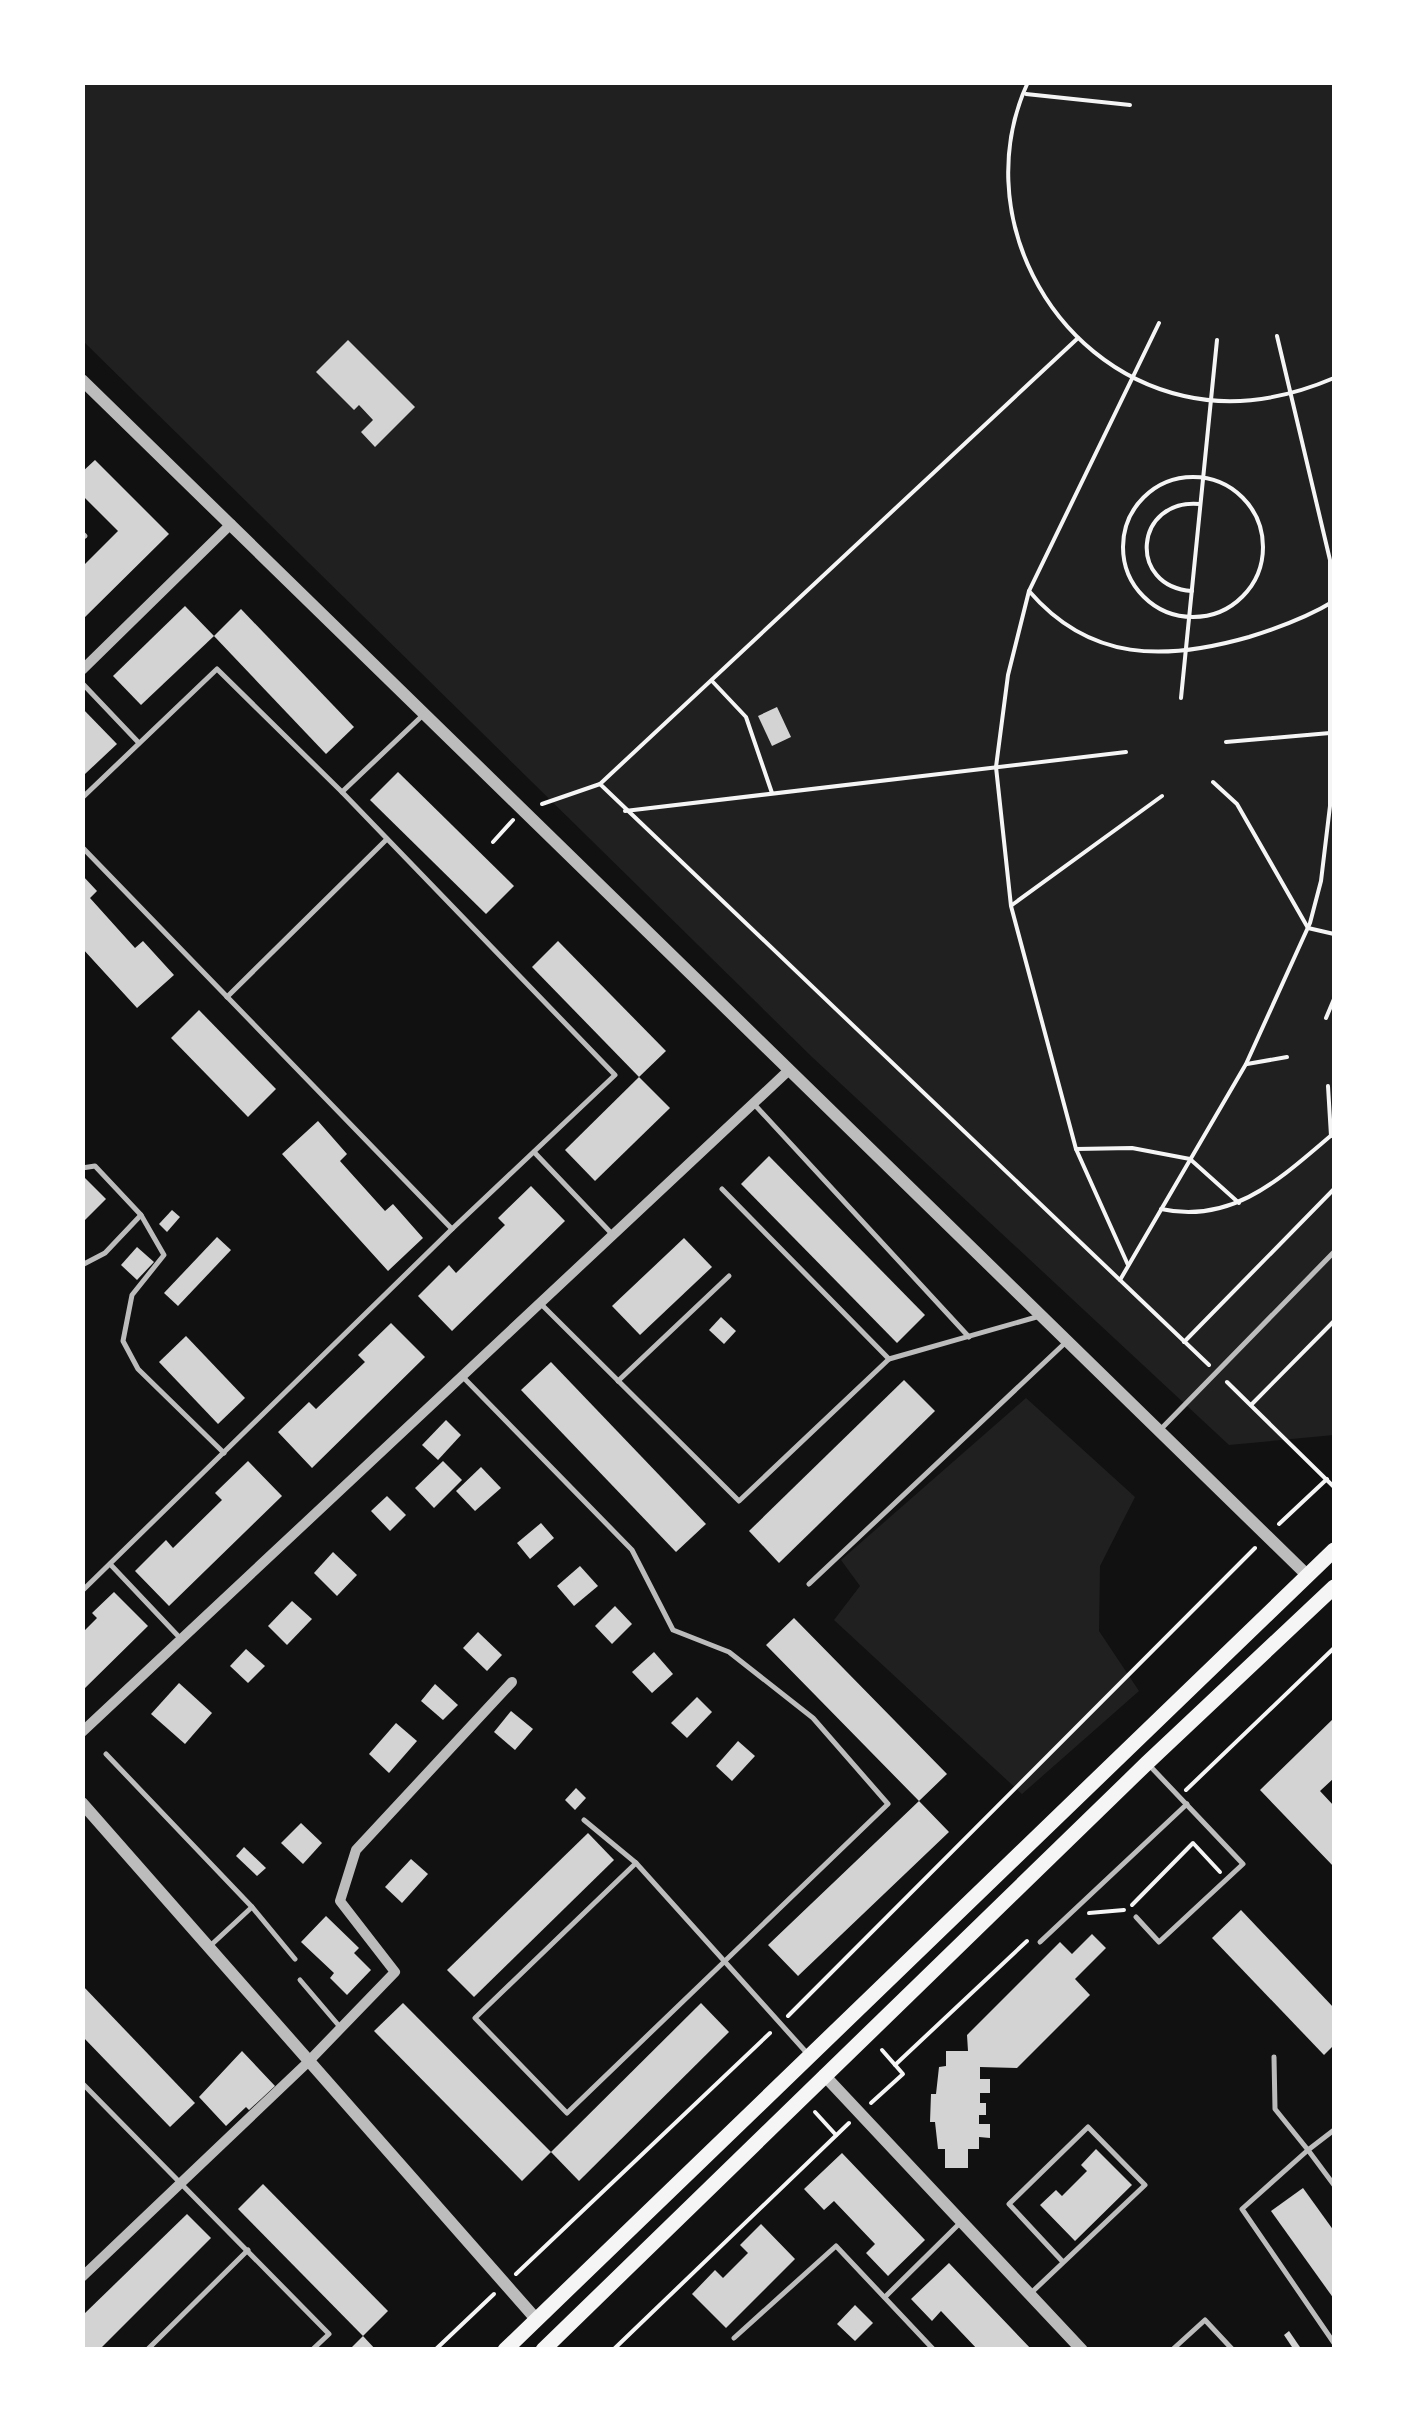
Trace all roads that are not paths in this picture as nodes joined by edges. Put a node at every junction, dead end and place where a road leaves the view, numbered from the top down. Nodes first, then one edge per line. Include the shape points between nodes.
1 (82, 380) edge
2 (231, 524) junction
3 (82, 670) edge
4 (82, 683) edge
5 (424, 714) junction
6 (139, 744) junction
7 (342, 792) junction
8 (82, 798) edge
9 (388, 839) junction
10 (82, 846) edge
11 (227, 997) junction
12 (789, 1070) junction
13 (753, 1103) junction
14 (534, 1152) junction
15 (82, 1168) edge
16 (722, 1189) dead end
17 (141, 1215) junction
18 (452, 1229) junction
19 (612, 1235) junction
20 (1334, 1252) edge
21 (82, 1265) edge
22 (729, 1276) dead end
23 (540, 1303) junction
24 (1041, 1316) junction
25 (969, 1337) junction
26 (1067, 1341) junction
27 (889, 1360) junction
28 (462, 1376) junction
29 (618, 1381) junction
30 (1158, 1431) junction
31 (224, 1453) junction
32 (1334, 1550) edge
33 (110, 1564) junction
34 (1308, 1576) junction
35 (809, 1584) dead end
36 (82, 1591) edge
37 (1330, 1591) edge
38 (181, 1639) junction
39 (512, 1682) dead end
40 (82, 1732) edge
41 (106, 1754) dead end
42 (1147, 1763) junction
43 (82, 1803) edge
44 (1187, 1804) junction
45 (584, 1820) dead end
46 (636, 1863) junction
47 (252, 1907) junction
48 (1136, 1917) dead end
49 (1040, 1942) dead end
50 (210, 1946) junction
51 (295, 1959) dead end
52 (725, 1962) junction
53 (300, 1980) dead end
54 (342, 2029) junction
55 (809, 2056) junction
56 (1274, 2057) dead end
57 (308, 2063) junction
58 (824, 2075) junction
59 (82, 2082) edge
60 (1334, 2130) edge
61 (1308, 2150) junction
62 (180, 2182) junction
63 (1334, 2186) edge
64 (960, 2223) junction
65 (248, 2250) junction
66 (1063, 2262) junction
67 (82, 2277) edge
68 (1029, 2295) junction
69 (884, 2297) junction
70 (536, 2320) junction
71 (734, 2338) dead end
72 (1334, 2343) edge
73 (548, 2345) edge
74 (147, 2350) edge
75 (312, 2350) edge
76 (504, 2350) edge
77 (934, 2350) edge
78 (1082, 2350) edge
79 (1172, 2350) edge
80 (1233, 2350) edge

1 - 2 street
2 - 3 street
2 - 5 street
4 - 6 lane
5 - 7 lane
5 - 12 street
6 - 7 lane via 217,669
6 - 8 lane
7 - 9 lane
9 - 11 lane
9 - 14 lane via 615,1074
10 - 11 lane
11 - 18 lane
12 - 13 street
12 - 24 street
13 - 19 street
13 - 25 lane
14 - 18 lane
14 - 19 lane
15 - 17 lane via 94,1166
16 - 27 lane
17 - 21 lane via 105,1253
17 - 31 lane via 164,1255 132,1295 123,1341 138,1369
18 - 31 lane
19 - 23 street
20 - 30 lane
22 - 29 lane
23 - 28 street
23 - 29 lane
24 - 25 lane
24 - 26 street
25 - 27 lane
26 - 30 street
26 - 35 lane
27 - 29 lane via 739,1500
28 - 38 street
28 - 52 lane via 632,1550 673,1630 730,1652 814,1718 888,1804
30 - 34 street
31 - 33 lane
32 - 34 main road
33 - 36 lane
33 - 38 lane
34 - 37 main road
34 - 55 main road
37 - 42 main road
38 - 40 street
39 - 54 street via 356,1850 340,1901 395,1972
41 - 47 lane
42 - 44 lane
42 - 58 main road
43 - 50 street
44 - 48 lane via 1242,1864 1159,1942
44 - 49 lane
45 - 46 lane
46 - 52 lane
46 - 52 lane via 475,2018 567,2113
47 - 50 lane
47 - 51 lane
50 - 57 street
52 - 55 lane
53 - 54 lane
54 - 57 street
55 - 58 main road
55 - 70 main road
56 - 61 lane via 1275,2110
57 - 62 street
57 - 70 street
58 - 64 street
58 - 73 main road
59 - 62 lane
60 - 61 lane
61 - 63 lane
61 - 72 lane via 1242,2209
62 - 65 lane
62 - 67 street
64 - 68 street
64 - 69 lane
65 - 74 lane
65 - 75 lane via 329,2334
66 - 66 lane via 1144,2186 1088,2127 1009,2204
66 - 68 lane
68 - 78 street
69 - 71 lane via 836,2246
69 - 77 lane
70 - 73 main road
70 - 76 main road
79 - 80 lane via 1205,2320

